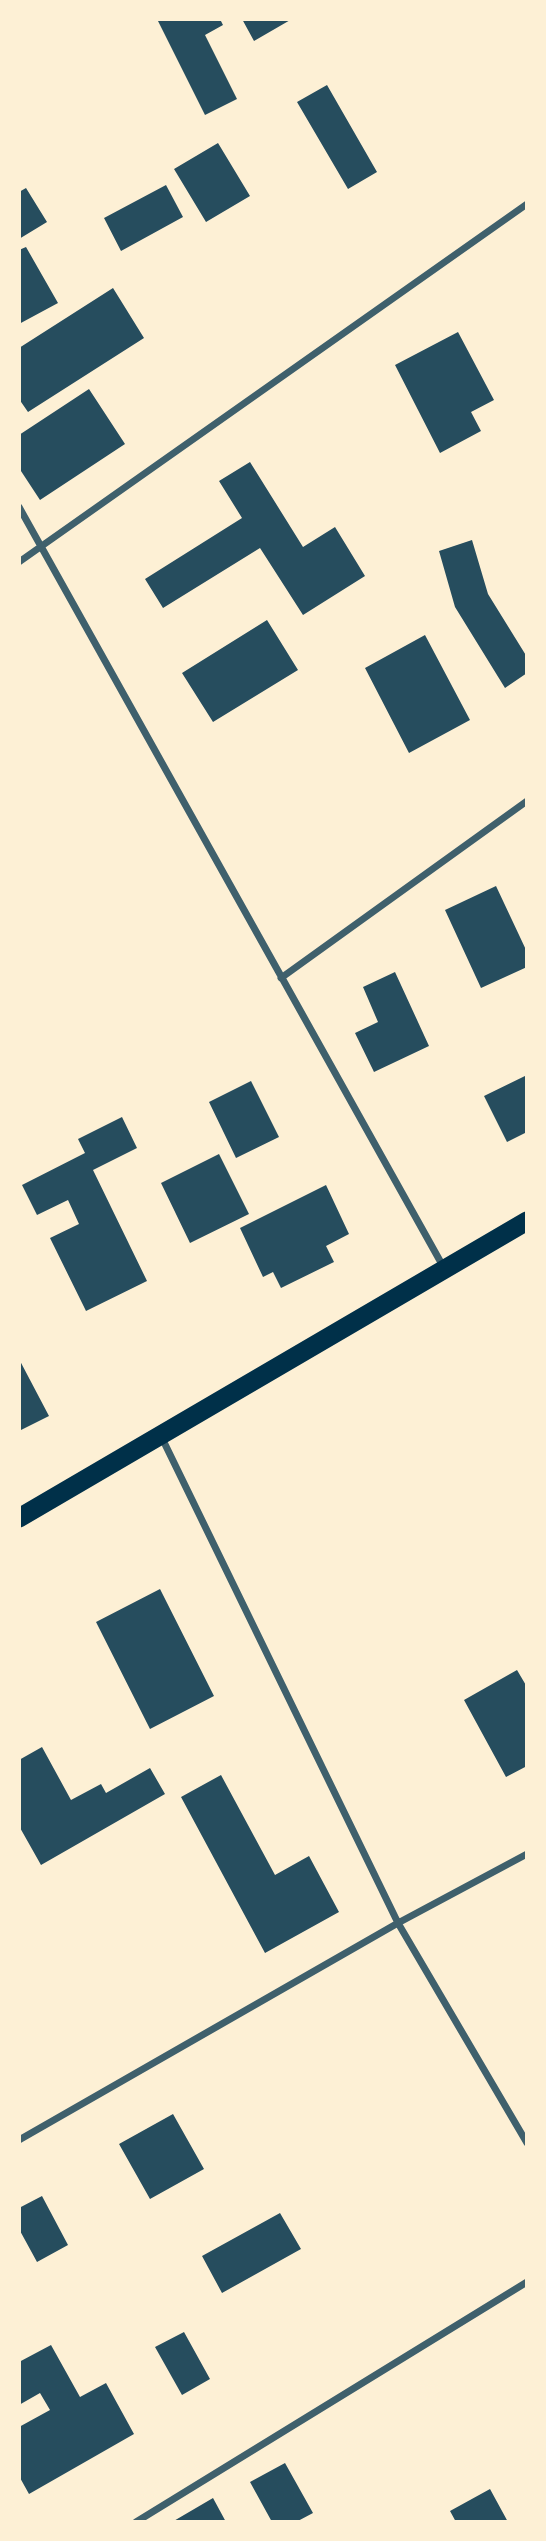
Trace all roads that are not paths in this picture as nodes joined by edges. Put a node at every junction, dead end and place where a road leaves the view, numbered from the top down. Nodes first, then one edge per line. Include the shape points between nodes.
1 (527, 204) edge
2 (19, 507) edge
3 (42, 547) junction
4 (19, 562) edge
5 (527, 802) edge
6 (281, 978) junction
7 (527, 1221) edge
8 (444, 1269) junction
9 (160, 1435) junction
10 (19, 1518) edge
11 (527, 1854) edge
12 (397, 1923) junction
13 (19, 2140) edge
14 (527, 2143) edge
15 (527, 2282) edge
16 (136, 2522) edge

1 - 3 street
2 - 3 street
3 - 4 street
3 - 6 street
5 - 6 street
6 - 8 street
7 - 8 highway
8 - 9 highway
9 - 10 highway
9 - 12 street
11 - 12 street
12 - 13 street
12 - 14 street
15 - 16 street

